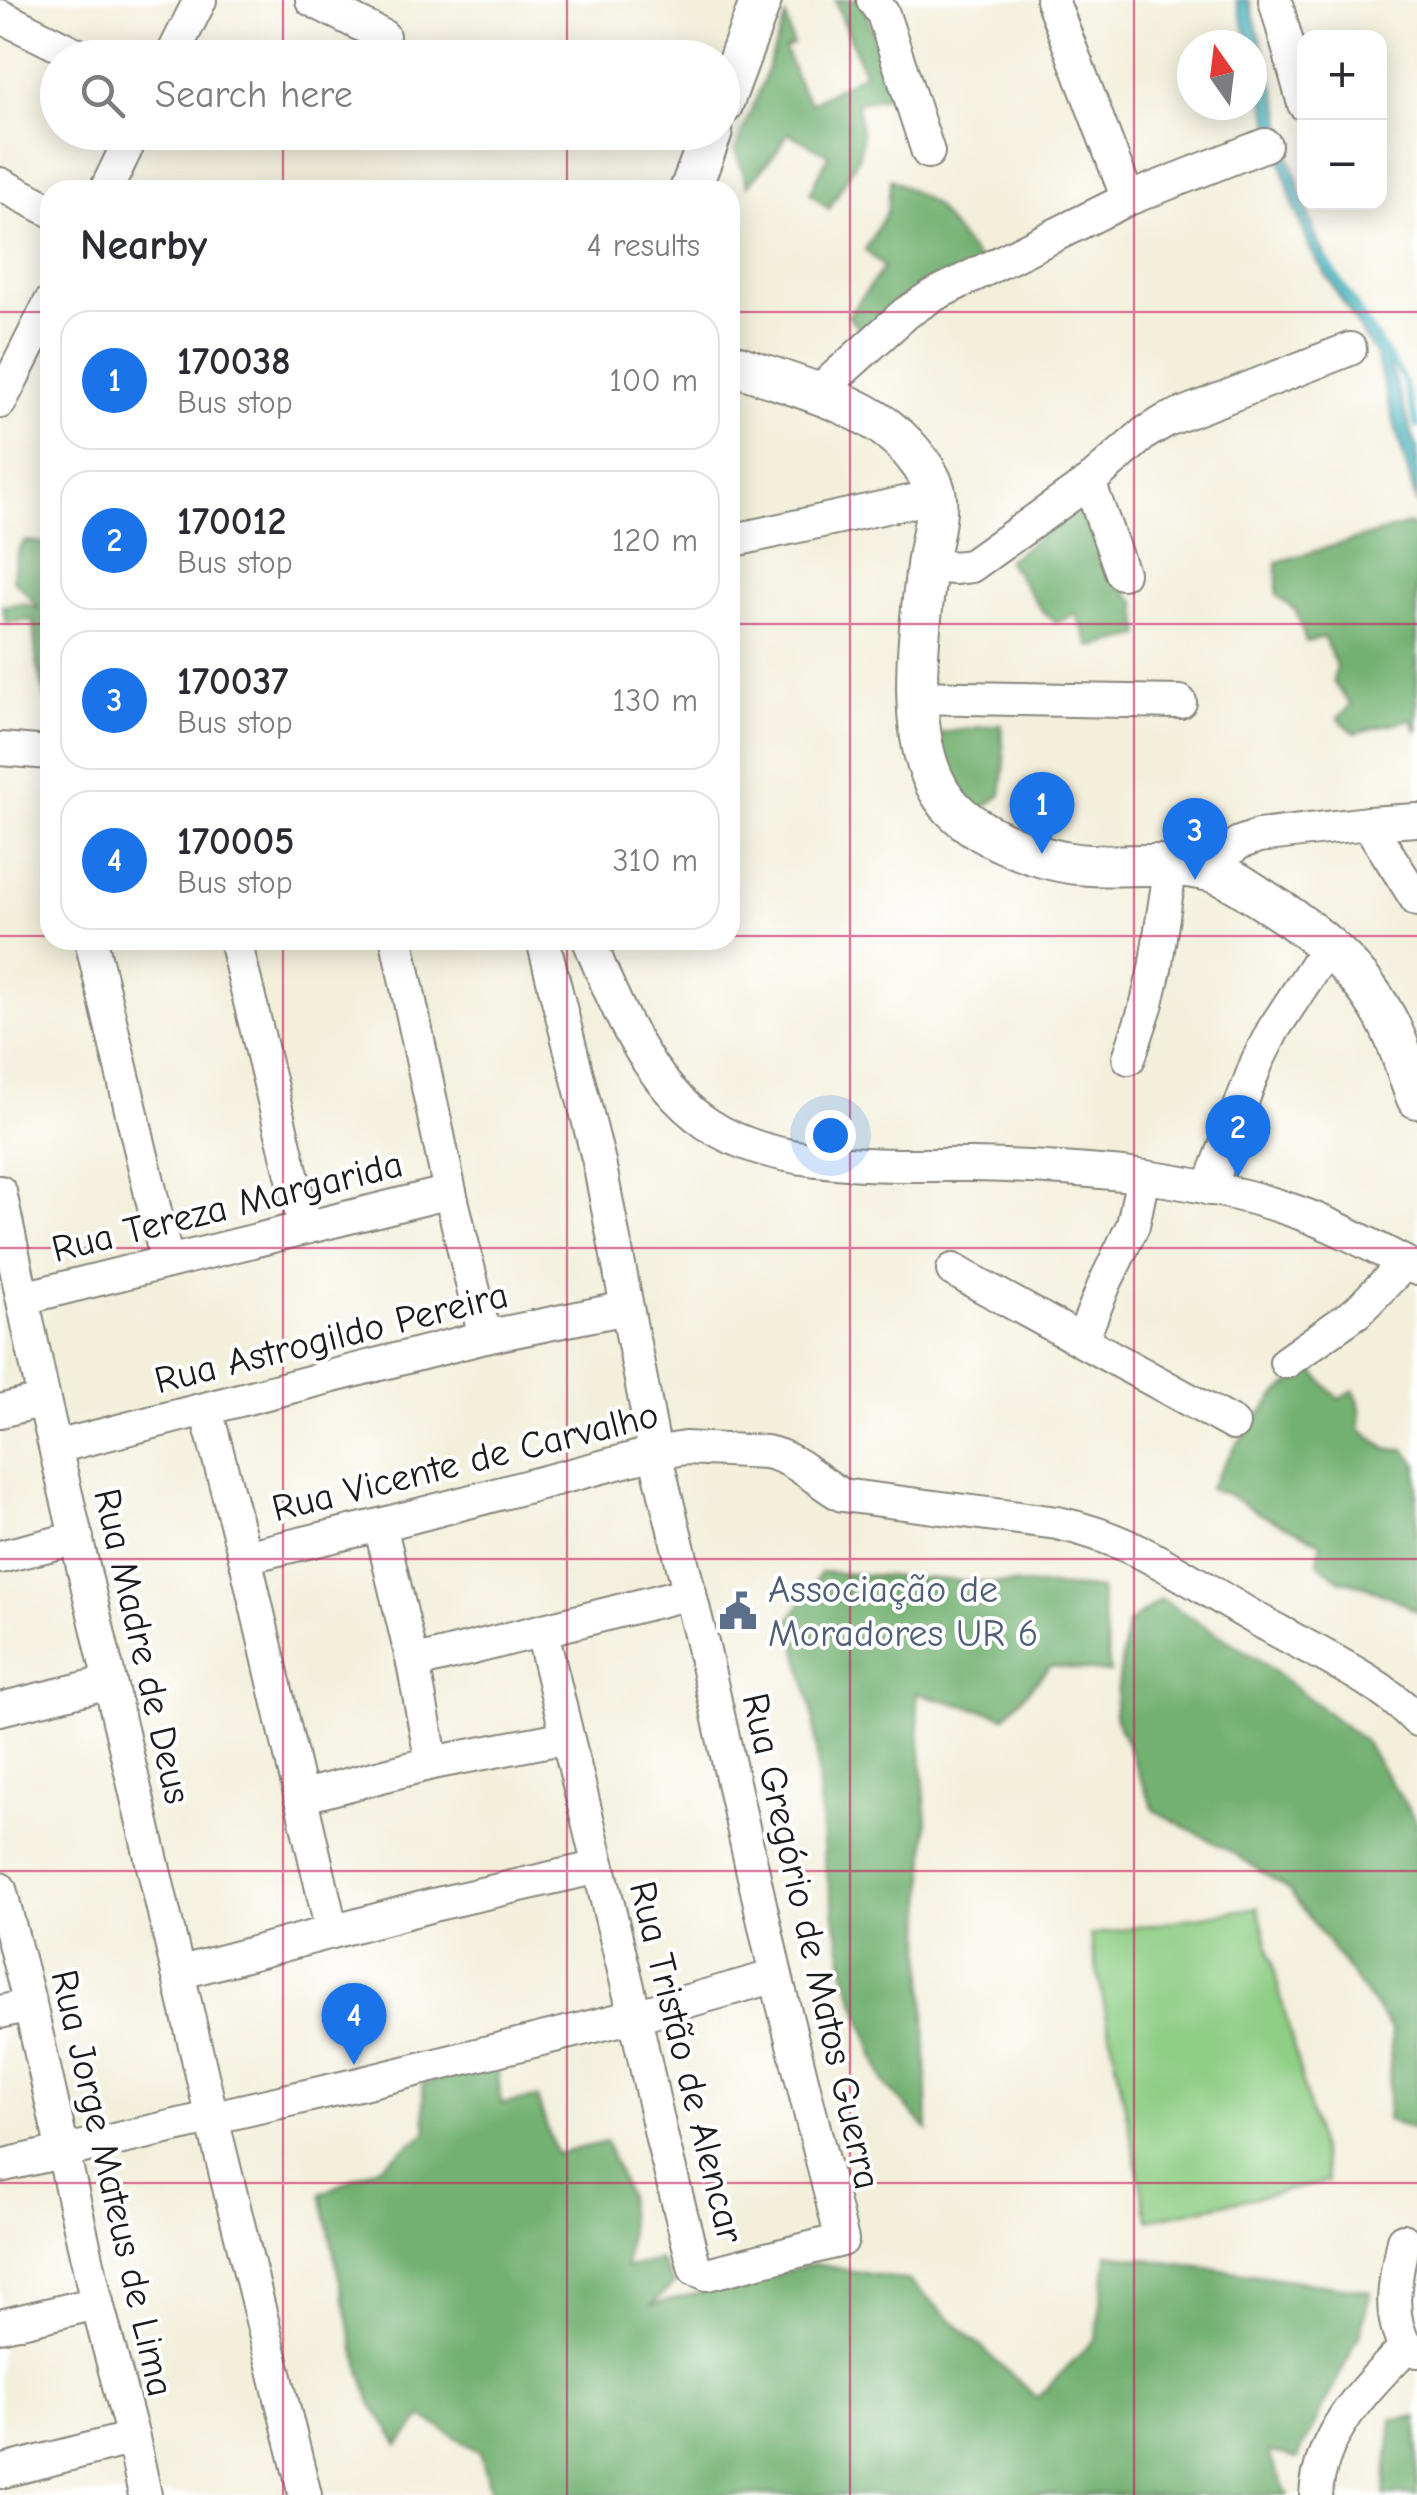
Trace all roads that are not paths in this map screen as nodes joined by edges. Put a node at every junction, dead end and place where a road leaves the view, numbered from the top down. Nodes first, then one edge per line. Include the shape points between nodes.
1 (200, 0) edge
2 (312, 0) edge
3 (761, 0) edge
4 (874, 0) edge
5 (1052, 0) edge
6 (1275, 0) edge
7 (0, 16) edge
8 (383, 36) dead end
9 (48, 40) edge
10 (180, 40) edge
11 (740, 57) edge
12 (1297, 79) edge
13 (1265, 145) dead end
14 (125, 150) edge
15 (705, 150) edge
16 (928, 152) dead end
17 (111, 180) edge
18 (694, 180) edge
19 (0, 184) edge
20 (1128, 198) junction
21 (40, 205) edge
22 (40, 320) edge
23 (1350, 350) dead end
24 (740, 367) edge
25 (5, 380) edge
26 (816, 394) junction
27 (1088, 482) junction
28 (936, 496) junction
29 (740, 539) edge
30 (927, 566) junction
31 (1122, 573) dead end
32 (916, 697) junction
33 (1180, 702) dead end
34 (0, 749) edge
35 (40, 756) edge
36 (1417, 820) edge
37 (1368, 823) junction
38 (1171, 864) junction
39 (1215, 872) junction
40 (1417, 900) edge
41 (1328, 946) junction
42 (93, 950) edge
43 (237, 950) edge
44 (399, 950) edge
45 (546, 950) edge
46 (593, 950) edge
47 (1129, 1058) dead end
48 (1417, 1098) edge
49 (1142, 1177) junction
50 (1209, 1189) junction
51 (0, 1192) edge
52 (450, 1192) junction
53 (306, 1228) junction
54 (167, 1262) junction
55 (8, 1266) edge
56 (1411, 1266) edge
57 (954, 1270) dead end
58 (23, 1298) junction
59 (626, 1308) junction
60 (485, 1337) junction
61 (1082, 1340) junction
62 (1286, 1362) dead end
63 (44, 1400) junction
64 (0, 1410) edge
65 (206, 1410) junction
66 (1233, 1424) dead end
67 (56, 1447) junction
68 (656, 1453) junction
69 (380, 1525) junction
70 (77, 1538) junction
71 (245, 1557) junction
72 (0, 1558) edge
73 (690, 1593) junction
74 (542, 1632) junction
75 (413, 1663) junction
76 (110, 1682) junction
77 (0, 1709) edge
78 (1417, 1720) edge
79 (567, 1736) junction
80 (432, 1763) junction
81 (300, 1796) junction
82 (599, 1867) junction
83 (0, 1889) edge
84 (332, 1932) junction
85 (178, 1973) junction
86 (776, 1976) junction
87 (15, 2009) edge
88 (636, 2016) junction
89 (212, 2118) junction
90 (63, 2150) junction
91 (0, 2166) edge
92 (1404, 2240) dead end
93 (700, 2273) joint
94 (97, 2303) junction
95 (0, 2326) edge
96 (1412, 2349) edge
97 (133, 2438) junction
98 (0, 2472) edge
99 (145, 2495) edge
100 (305, 2495) edge
101 (1316, 2495) edge

1 - 10 street
2 - 8 street
3 - 11 main road
4 - 16 street
5 - 20 street
6 - 12 street
7 - 9 street
13 - 20 street
14 - 17 street
15 - 18 main road
19 - 21 street
20 - 26 street via 930,297
22 - 25 street
23 - 27 street via 1167,420
24 - 26 main road
26 - 28 main road via 900,438
27 - 30 street via 971,566
27 - 31 street
28 - 29 street
28 - 30 main road
30 - 32 main road
32 - 33 street
32 - 38 main road via 922,748 936,788 973,825 1028,852 1086,865
34 - 35 street
36 - 37 street
37 - 39 street via 1259,836 1226,853
37 - 40 street
38 - 39 main road
38 - 47 street via 1147,1004
39 - 41 main road
41 - 48 main road via 1371,993
41 - 50 street via 1257,1062
42 - 54 street
43 - 53 street
44 - 52 street
45 - 59 street, Rua Gregório de Matos Guerra via 600,1162
46 - 49 street via 647,1059 686,1106 734,1138 808,1159 868,1166 1009,1166
49 - 50 street
49 - 61 street via 1132,1225
50 - 56 street via 1291,1209
51 - 55 street, Rua Madre de Deus
52 - 53 street, Rua Tereza Margarida
52 - 60 street
53 - 54 street, Rua Tereza Margarida
54 - 58 street, Rua Tereza Margarida
55 - 58 street, Rua Madre de Deus
56 - 62 street
57 - 61 street
58 - 63 street, Rua Madre de Deus
59 - 60 street, Rua Astrogildo Pereira
59 - 68 street, Rua Gregório de Matos Guerra
60 - 65 street, Rua Astrogildo Pereira
61 - 66 street
63 - 64 street
63 - 67 street, Rua Madre de Deus
65 - 67 street, Rua Astrogildo Pereira
65 - 71 street
67 - 70 street, Rua Madre de Deus
68 - 69 street, Rua Vicente de Carvalho
68 - 73 street, Rua Gregório de Matos Guerra
68 - 78 street, Rua Vicente de Carvalho via 684,1448 780,1454 842,1495 1089,1529 1151,1555 1350,1668
69 - 71 street, Rua Vicente de Carvalho
69 - 75 street
70 - 72 street
70 - 76 street, Rua Madre de Deus
71 - 81 street
73 - 74 street
73 - 86 street, Rua Gregório de Matos Guerra
74 - 75 street
74 - 79 street, Rua Tristão de Alencar
75 - 80 street
76 - 77 street
76 - 85 street, Rua Madre de Deus
79 - 80 street
79 - 82 street, Rua Tristão de Alencar
80 - 81 street
81 - 84 street
82 - 84 street
82 - 88 street, Rua Tristão de Alencar
83 - 87 street, Rua Jorge Mateus de Lima
84 - 85 street
85 - 89 street, Rua Madre de Deus
86 - 88 street
86 - 93 street, Rua Gregório de Matos Guerra via 842,2240
87 - 90 street, Rua Jorge Mateus de Lima
88 - 89 street
88 - 93 street, Rua Tristão de Alencar
89 - 90 street
89 - 100 street, Rua Madre de Deus
90 - 91 street
90 - 94 street, Rua Jorge Mateus de Lima
92 - 96 street via 1394,2309 1400,2336
94 - 95 street
94 - 97 street, Rua Jorge Mateus de Lima
96 - 101 street via 1366,2388 1336,2427
97 - 98 street
97 - 99 street, Rua Jorge Mateus de Lima

